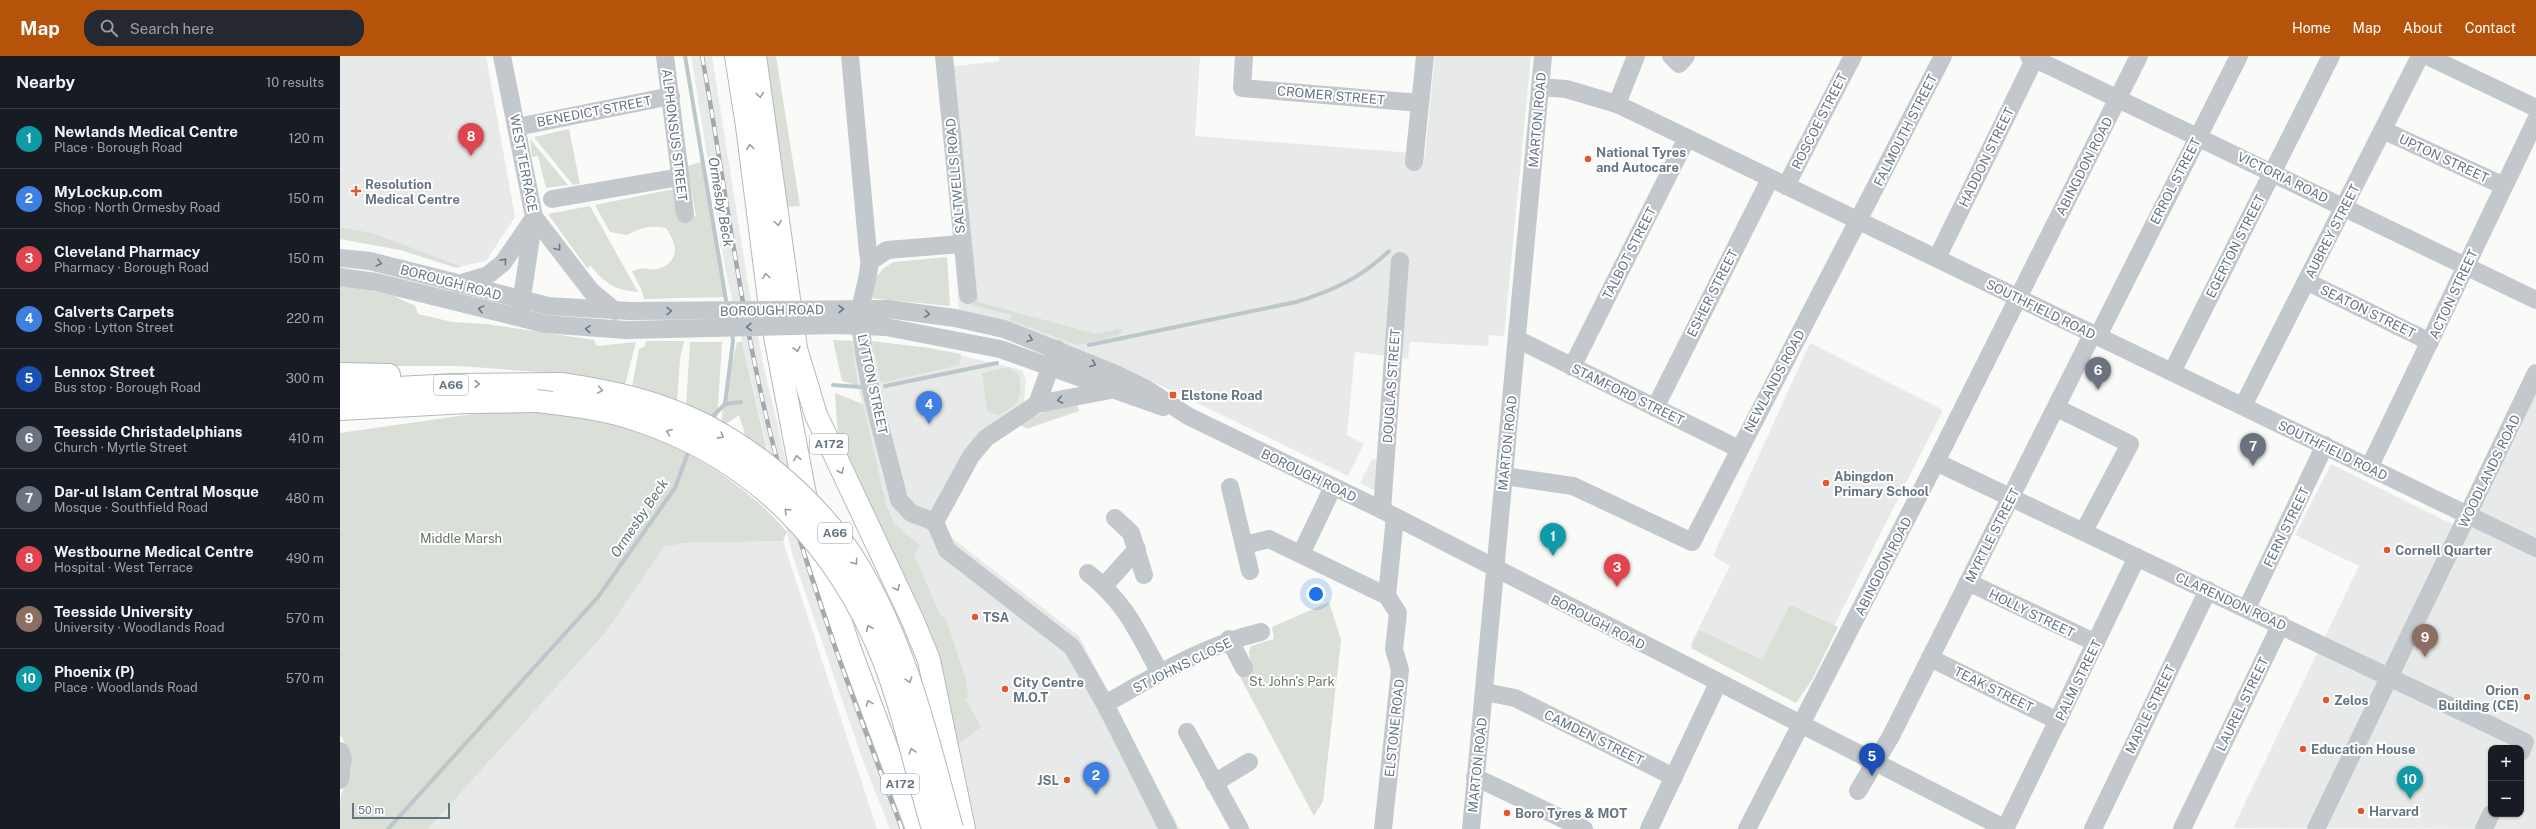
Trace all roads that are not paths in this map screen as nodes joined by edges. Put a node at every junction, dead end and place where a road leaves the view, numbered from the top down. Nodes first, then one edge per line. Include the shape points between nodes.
1 (502, 56) edge
2 (665, 56) edge
3 (736, 56) edge
4 (755, 56) edge
5 (850, 56) edge
6 (944, 56) edge
7 (1244, 56) edge
8 (1425, 56) edge
9 (1543, 56) edge
10 (1636, 56) edge
11 (1671, 56) edge
12 (1686, 56) edge
13 (1853, 56) edge
14 (1943, 56) edge
15 (2139, 56) edge
16 (2239, 56) edge
17 (2331, 56) edge
18 (2420, 56) edge
19 (2427, 56) edge
20 (2033, 57) edge
21 (1540, 87) junction
22 (671, 96) junction
23 (2118, 98) junction
24 (1420, 103) junction
25 (1617, 104) junction
26 (2536, 108) edge
27 (2536, 120) edge
28 (517, 127) junction
29 (2383, 130) junction
30 (2198, 136) junction
31 (1687, 138) junction
32 (1414, 162) dead end
33 (2272, 172) junction
34 (680, 177) junction
35 (1770, 178) junction
36 (1786, 186) junction
37 (2504, 186) junction
38 (552, 199) dead end
39 (2344, 206) junction
40 (685, 214) dead end
41 (534, 216) junction
42 (1858, 221) junction
43 (961, 244) junction
44 (340, 258) edge
45 (1937, 258) junction
46 (871, 261) junction
47 (1400, 261) dead end
48 (2466, 265) junction
49 (340, 277) edge
50 (2306, 281) junction
51 (458, 284) junction
52 (968, 295) dead end
53 (2017, 297) junction
54 (522, 300) junction
55 (2536, 300) edge
56 (622, 311) junction
57 (519, 318) junction
58 (2096, 335) junction
59 (1517, 339) junction
60 (2430, 342) junction
61 (1057, 349) junction
62 (1051, 367) junction
63 (1572, 367) junction
64 (2172, 372) junction
65 (2536, 373) edge
66 (340, 374) edge
67 (454, 384) junction
68 (1111, 390) junction
69 (340, 391) edge
70 (467, 402) junction
71 (1037, 404) junction
72 (2243, 406) junction
73 (1655, 408) junction
74 (2057, 408) junction
75 (340, 409) edge
76 (1188, 416) junction
77 (340, 424) edge
78 (2325, 445) junction
79 (1738, 449) junction
80 (1936, 462) junction
81 (2369, 468) junction
82 (1504, 476) junction
83 (1230, 487) dead end
84 (1333, 487) junction
85 (2011, 497) junction
86 (1388, 514) junction
87 (2467, 515) junction
88 (1115, 518) dead end
89 (935, 522) junction
90 (2084, 531) junction
91 (1245, 545) junction
92 (2536, 548) edge
93 (1137, 549) junction
94 (1301, 554) junction
95 (2137, 557) junction
96 (1495, 569) junction
97 (1250, 571) dead end
98 (1088, 573) dead end
99 (1144, 575) dead end
100 (1968, 582) junction
101 (1104, 586) junction
102 (2208, 590) junction
103 (1387, 596) junction
104 (2247, 608) junction
105 (2281, 624) junction
106 (1261, 632) dead end
107 (1230, 639) junction
108 (2096, 643) junction
109 (1930, 658) junction
110 (1244, 668) dead end
111 (1160, 673) junction
112 (2390, 676) junction
113 (1718, 683) junction
114 (1485, 692) junction
115 (1105, 704) junction
116 (2058, 721) junction
117 (1801, 724) junction
118 (1187, 732) dead end
119 (2519, 745) edge
120 (340, 751) edge
121 (1875, 761) junction
122 (1249, 762) dead end
123 (1475, 777) junction
124 (1674, 777) junction
125 (340, 780) edge
126 (1214, 783) junction
127 (1858, 791) dead end
128 (2490, 817) edge
129 (1162, 827) edge
130 (917, 829) edge
131 (933, 829) edge
132 (952, 829) edge
133 (964, 829) edge
134 (1240, 829) edge
135 (1383, 829) edge
136 (1471, 829) edge
137 (1584, 829) edge
138 (1649, 829) edge
139 (1747, 829) edge
140 (2006, 829) edge
141 (2093, 829) edge
142 (2182, 829) edge
143 (2316, 829) edge
144 (2484, 829) edge

1 - 28 street, WEST TERRACE
2 - 22 street, ALPHONSUS STREET
130 -> 3 highway, A172 via 882,739 817,551 771,315
4 -> 133 highway, A172 via 796,349 816,415 929,660
5 - 46 street, LYTTON STREET via 868,253
6 - 43 street, SALTWELLS ROAD
7 - 24 street, CROMER STREET via 1242,88
8 - 24 street
9 - 21 street, MARTON ROAD
10 - 25 street
11 - 12 street via 1680,64
13 - 36 street, ROSCOE STREET
14 - 42 street, FALMOUTH STREET
15 - 23 street, ABINGDON ROAD
16 - 30 street, ERROL STREET
17 - 33 street, EGERTON STREET
18 - 29 street, AUBREY STREET
19 - 26 street
20 - 23 street, VICTORIA ROAD
20 - 45 street, HADDON STREET
21 - 25 street, SOUTHFIELD ROAD via 1566,89
21 - 59 street, MARTON ROAD
22 - 28 street, BENEDICT STREET
22 - 34 street, ALPHONSUS STREET
23 - 30 street, VICTORIA ROAD
23 - 53 street, ABINGDON ROAD
24 - 32 street
25 - 31 street, SOUTHFIELD ROAD
27 - 37 street, ACTON STREET
28 - 41 street, WEST TERRACE
29 - 37 street, UPTON STREET
29 - 39 street, AUBREY STREET
30 - 33 street, VICTORIA ROAD
30 - 58 street, ERROL STREET
31 - 35 street, SOUTHFIELD ROAD
31 - 63 street, TALBOT STREET
33 - 39 street, VICTORIA ROAD
33 - 64 street, EGERTON STREET
34 - 38 street
34 - 40 street, ALPHONSUS STREET
35 - 36 street, SOUTHFIELD ROAD
35 - 73 street, ESHER STREET
36 - 42 street, SOUTHFIELD ROAD
37 - 48 street, ACTON STREET
39 - 48 street, VICTORIA ROAD
39 - 50 street, AUBREY STREET
51 -> 41 street via 488,275 503,263
41 - 54 street, WEST TERRACE
41 -> 56 street via 591,291
42 - 45 street, SOUTHFIELD ROAD
42 - 79 street, NEWLANDS ROAD
43 - 46 street via 887,250
43 - 52 street, SALTWELLS ROAD
44 -> 51 street, BOROUGH ROAD via 370,261
45 - 53 street, SOUTHFIELD ROAD
46 - 89 street, LYTTON STREET via 866,276 860,317 867,365 899,500 911,513
47 - 86 street, DOUGLAS STREET
48 - 55 street, VICTORIA ROAD
48 - 60 street, ACTON STREET
57 -> 49 street, BOROUGH ROAD via 376,282
50 - 60 street, SEATON STREET
50 - 72 street, AUBREY STREET
51 - 54 street, BOROUGH ROAD
53 - 58 street, SOUTHFIELD ROAD
53 - 80 street, ABINGDON ROAD
54 - 56 street, BOROUGH ROAD via 548,306
54 - 57 street, WEST TERRACE
56 -> 61 street, BOROUGH ROAD, bridge via 888,309 955,318 1004,329
62 -> 57 street, BOROUGH ROAD, bridge via 1000,349 886,328 844,325 626,330 576,328
58 - 64 street, SOUTHFIELD ROAD
58 - 74 street, MYRTLE STREET
59 - 63 street, STAMFORD STREET
59 - 82 street, MARTON ROAD
60 - 81 street, ACTON STREET
61 - 62 street
61 -> 76 street, BOROUGH ROAD via 1145,388
62 - 68 street, BOROUGH ROAD
62 - 71 street
63 - 73 street, STAMFORD STREET
64 - 72 street, SOUTHFIELD ROAD
65 - 87 street, WOODLANDS ROAD
66 - 67 highway, A66 via 398,376
67 - 69 highway, A66
67 -> 132 highway, A66, bridge via 561,384 604,390 665,408 709,428 746,451 787,482 826,521 860,568 885,618 906,668
68 -> 71 street
68 - 76 street, BOROUGH ROAD
70 - 75 highway, A66
70 - 77 highway, A66
131 -> 70 highway, A66, bridge via 884,662 863,614 835,566 803,526 775,498 738,469 684,438 635,419 583,407 536,401
71 - 89 street via 986,438 971,456
72 - 78 street, SOUTHFIELD ROAD
73 - 79 street, STAMFORD STREET
74 - 85 street, MYRTLE STREET
74 - 90 street via 2130,444
76 - 84 street, BOROUGH ROAD
78 - 81 street, SOUTHFIELD ROAD
78 - 104 street, FERN STREET
79 - 82 street, NEWLANDS ROAD via 1692,542 1573,486
80 - 85 street, CLARENDON ROAD
80 - 117 street, ABINGDON ROAD
81 - 87 street, SOUTHFIELD ROAD
82 - 96 street, MARTON ROAD
83 - 91 street
84 - 86 street, BOROUGH ROAD
84 - 94 street
85 - 90 street, CLARENDON ROAD
85 - 100 street, MYRTLE STREET
86 - 96 street, BOROUGH ROAD
86 - 103 street, DOUGLAS STREET
87 - 92 street, SOUTHFIELD ROAD
87 - 112 street, WOODLANDS ROAD
88 - 93 street via 1131,534
89 - 115 street via 947,550 1072,647
90 - 95 street, CLARENDON ROAD
91 - 94 street via 1269,539
91 - 97 street
93 - 99 street
93 - 101 street
94 - 103 street
95 - 102 street, CLARENDON ROAD
95 - 108 street, PALM STREET
96 - 113 street, BOROUGH ROAD
96 - 114 street, MARTON ROAD
98 - 101 street
100 - 108 street, HOLLY STREET
100 - 109 street, MYRTLE STREET
101 - 111 street via 1126,610
102 - 104 street, CLARENDON ROAD
102 - 141 street, MAPLE STREET
103 - 135 street, ELSTONE ROAD via 1398,613 1394,649 1400,670
104 - 105 street, CLARENDON ROAD
105 - 112 street, CLARENDON ROAD
105 - 142 street, LAUREL STREET
106 - 107 street, ST JOHNS CLOSE
107 - 110 street
107 - 111 street, ST JOHNS CLOSE
108 - 116 street, PALM STREET
109 - 116 street, TEAK STREET
109 - 121 street, MYRTLE STREET via 1891,736
111 - 115 street, ST JOHNS CLOSE
112 - 119 street, CLARENDON ROAD
112 - 143 street, WOODLANDS ROAD
113 - 117 street, BOROUGH ROAD
113 - 124 street
114 - 123 street, MARTON ROAD
114 - 124 street, CAMDEN STREET via 1515,698
115 - 129 street
116 - 140 street, PALM STREET
117 - 121 street, BOROUGH ROAD
117 - 139 street, ABINGDON ROAD
118 - 126 street
120 - 125 street via 343,759
121 - 127 street, MYRTLE STREET
121 - 140 street, BOROUGH ROAD
122 - 126 street
123 - 136 street, MARTON ROAD
123 - 137 street
124 - 138 street
126 - 134 street
128 - 144 street

